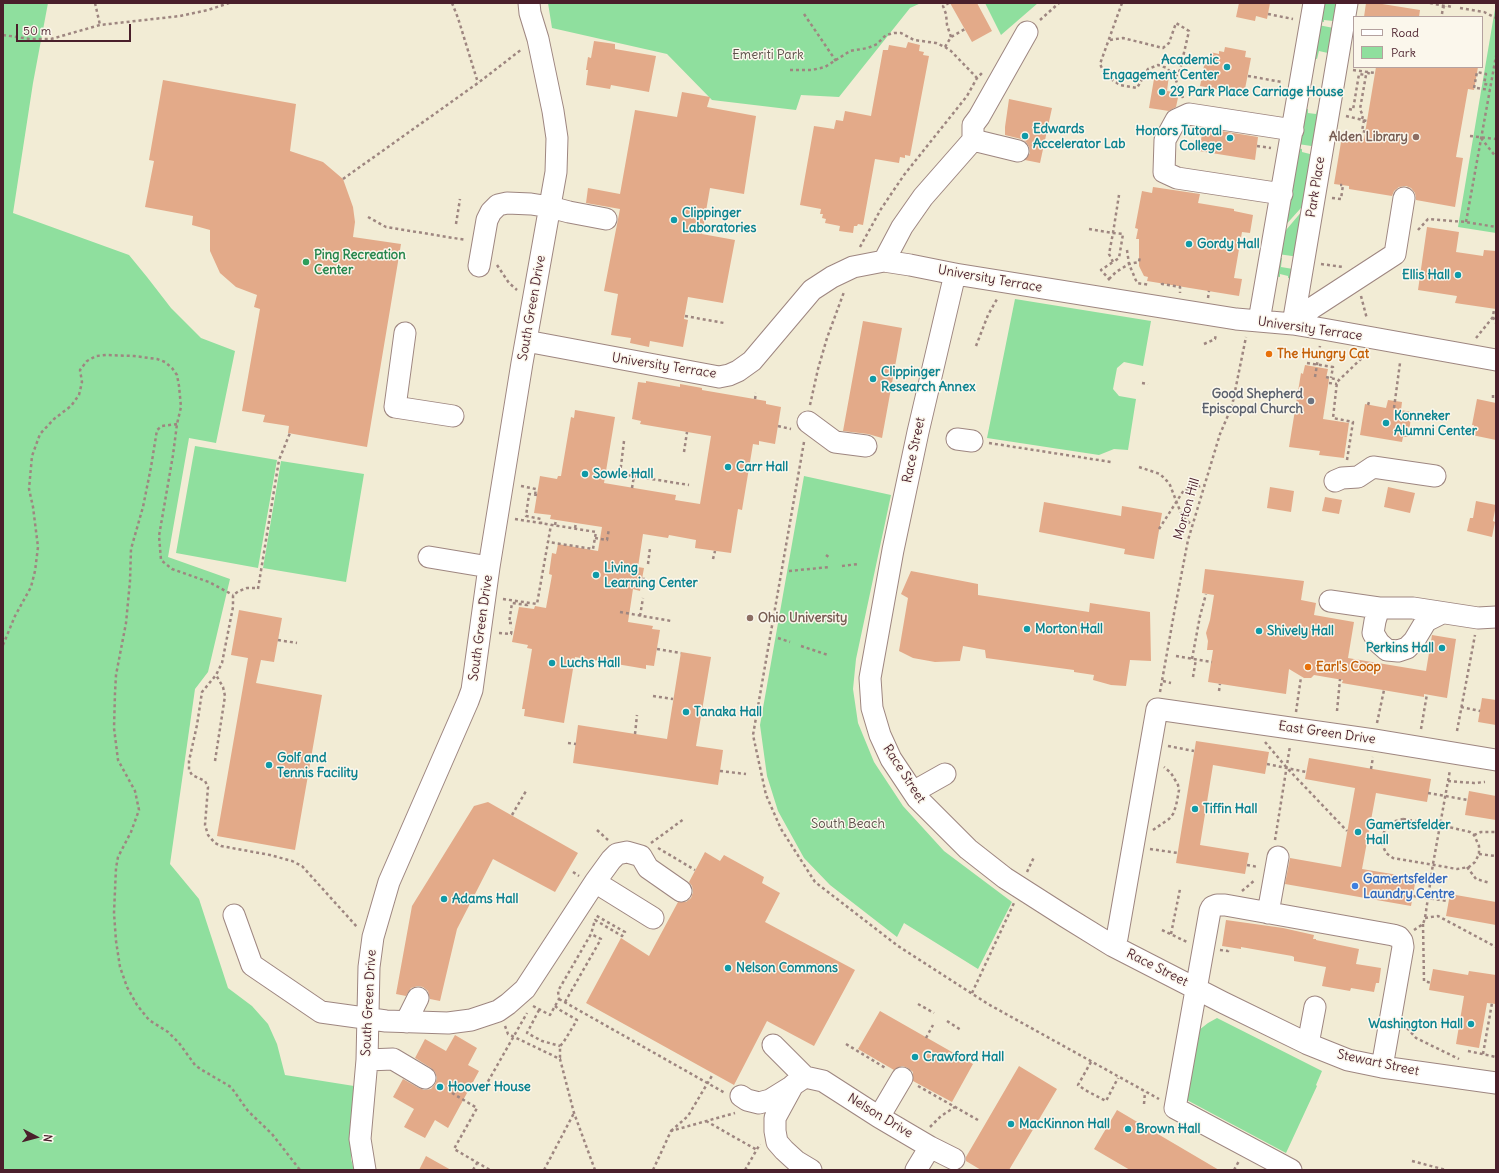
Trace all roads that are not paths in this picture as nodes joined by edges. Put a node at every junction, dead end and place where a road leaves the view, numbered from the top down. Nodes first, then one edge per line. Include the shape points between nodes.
1 (515, 3) edge
2 (529, 3) edge
3 (1314, 3) edge
4 (1347, 3) edge
5 (1027, 32) road end
6 (544, 72) junction
7 (1293, 130) junction
8 (973, 140) junction
9 (1018, 151) dead end
10 (1282, 194) junction
11 (1404, 198) dead end
12 (550, 206) junction
13 (606, 219) dead end
14 (481, 255) road end
15 (884, 262) junction
16 (955, 274) junction
17 (1293, 324) junction
18 (1253, 328) junction
19 (405, 333) dead end
20 (526, 341) junction
21 (1496, 360) edge
22 (453, 416) dead end
23 (800, 426) road end
24 (866, 446) dead end
25 (1436, 476) dead end
26 (1335, 481) road end
27 (429, 557) dead end
28 (489, 567) junction
29 (1330, 601) dead end
30 (1379, 608) junction
31 (1442, 613) junction
32 (1487, 617) edge
33 (1496, 760) edge
34 (945, 774) dead end
35 (913, 792) junction
36 (1276, 850) road end
37 (595, 882) junction
38 (681, 891) dead end
39 (1268, 913) junction
40 (234, 915) dead end
41 (654, 918) dead end
42 (1117, 938) dead end
43 (1197, 989) junction
44 (418, 998) dead end
45 (1222, 1002) joint
46 (1315, 1007) dead end
47 (368, 1019) junction
48 (406, 1022) junction
49 (1308, 1044) junction
50 (774, 1045) dead end
51 (367, 1060) junction
52 (1382, 1067) junction
53 (425, 1078) dead end
54 (902, 1078) dead end
55 (799, 1081) junction
56 (1496, 1083) edge
57 (743, 1098) road end
58 (879, 1117) junction
59 (929, 1138) junction
60 (954, 1159) dead end
61 (365, 1170) edge
62 (811, 1170) edge
63 (916, 1170) edge
64 (1291, 1170) edge

1 - 6 street, South Green Drive via 527,46
2 - 6 street, South Green Drive
3 - 7 street
4 - 17 street, Park Place
5 - 8 street via 973,125
6 - 12 street, South Green Drive via 550,91 557,138 556,172
7 - 10 street
7 - 10 street via 1189,114 1176,120 1165,140 1164,172 1177,178
8 - 9 street
8 - 15 street via 923,197 902,227
10 - 18 street
11 - 17 street via 1395,254 1312,308
12 - 13 street
12 - 14 street via 518,202 498,205 487,220
12 - 20 street, South Green Drive
15 - 16 street, University Terrace
15 - 20 street, University Terrace via 853,267 812,290 752,361 729,375 719,377
16 - 18 street, University Terrace via 1236,319
16 - 35 street, Race Street via 916,439 870,678 872,708 880,735 891,759
17 - 18 street, University Terrace
17 - 21 street, University Terrace
19 - 22 street via 395,407
20 - 28 street, South Green Drive
23 - 24 street via 835,442
25 - 26 street via 1373,467 1358,477
27 - 28 street
28 - 47 street, South Green Drive via 472,690 389,882 373,937 369,967
29 - 30 street
30 - 31 street via 1413,608
30 - 31 street via 1373,633 1387,650 1398,651 1407,648 1414,641 1426,620
31 - 32 street
33 - 42 street, East Green Drive via 1159,701
34 - 35 street
35 - 43 street, Race Street via 958,841 1005,878 1113,946
36 - 39 street
37 - 38 street via 617,854 626,852 640,856 648,868
37 - 41 street
37 - 48 street via 525,989 498,1011 487,1016 448,1023
39 - 43 street via 1219,905 1212,907
39 - 52 street via 1400,938 1404,947
40 - 47 street via 252,965 321,1012
43 - 45 street, Race Street
43 - 64 street via 1175,1108
44 - 48 street
45 - 49 street, Stewart Street
46 - 49 street
47 - 48 street
47 - 51 street, South Green Drive
49 - 52 street, Stewart Street via 1348,1060
50 - 55 street
51 - 53 street via 393,1059
51 - 61 street, South Green Drive via 360,1139
52 - 56 street, Stewart Street
54 - 58 street
55 - 57 street via 770,1100
55 - 58 street, Nelson Drive via 823,1081
55 - 62 street via 775,1118 775,1131 777,1142 784,1150
58 - 59 street, Nelson Drive
59 - 60 street, Nelson Drive
59 - 63 street

